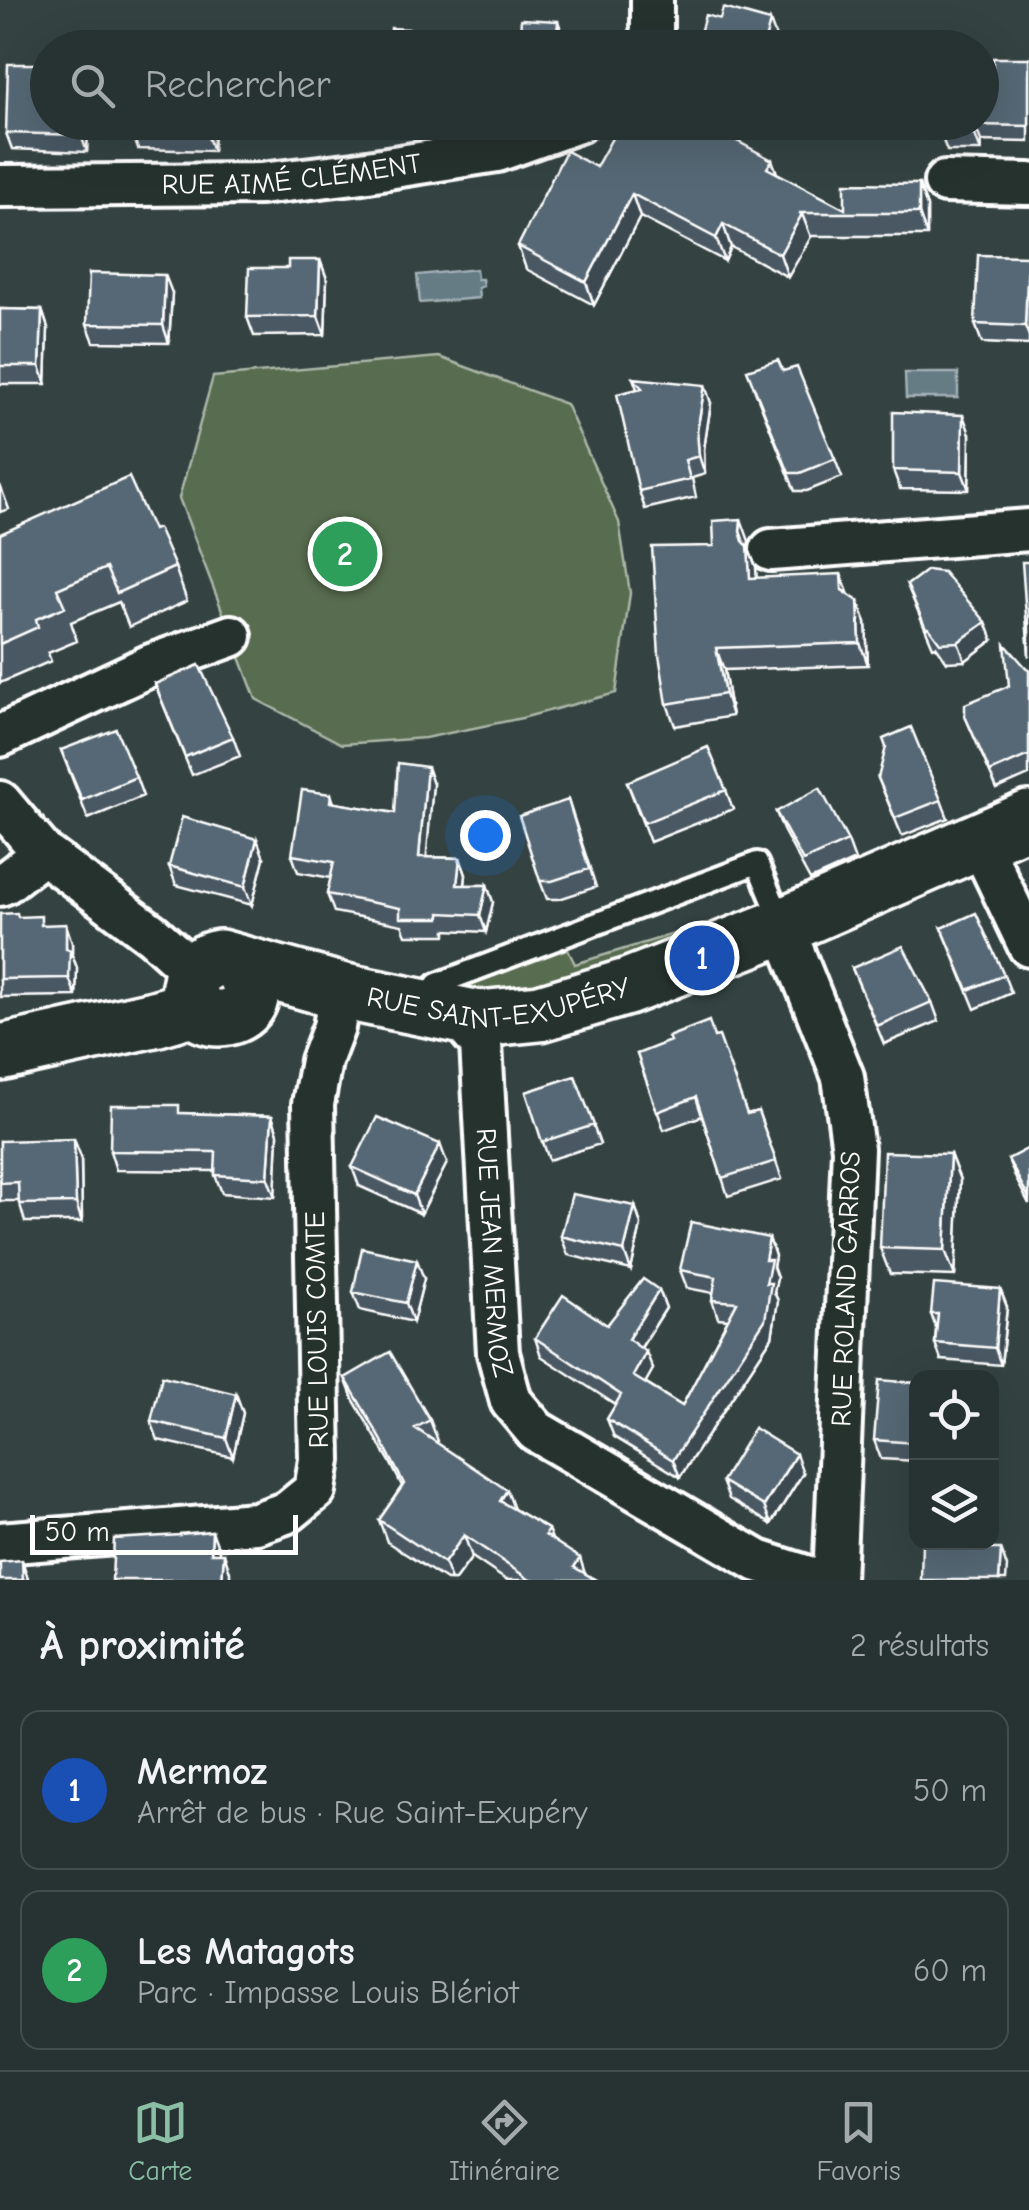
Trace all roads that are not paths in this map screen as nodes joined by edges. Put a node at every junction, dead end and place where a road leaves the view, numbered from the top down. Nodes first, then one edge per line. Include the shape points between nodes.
1 (652, 0) edge
2 (652, 30) edge
3 (528, 140) edge
4 (945, 182) dead end
5 (1029, 184) edge
6 (0, 186) edge
7 (1029, 530) edge
8 (771, 550) dead end
9 (231, 636) dead end
10 (0, 736) edge
11 (0, 802) edge
12 (1029, 819) edge
13 (999, 850) edge
14 (43, 853) junction
15 (0, 884) edge
16 (788, 936) junction
17 (1029, 946) edge
18 (218, 985) junction
19 (337, 1009) junction
20 (457, 1023) junction
21 (0, 1053) edge
22 (0, 1543) edge
23 (818, 1580) edge
24 (834, 1580) edge

1 - 2 street
3 - 6 street, RUE AIMÉ CLÉMENT via 497,151 260,184
4 - 5 street
7 - 8 street
9 - 10 street via 151,665
11 - 14 street, RUE SAINT-EXUPÉRY
12 - 13 main road, RUE SAINT-EXUPÉRY
13 - 16 main road, RUE SAINT-EXUPÉRY
13 - 17 street
14 - 15 street
14 - 18 street, RUE SAINT-EXUPÉRY
16 - 20 main road, RUE SAINT-EXUPÉRY via 634,1007 499,1043
16 - 20 lane via 757,863 437,984
16 - 24 street, RUE ROLAND GARROS via 843,1077 853,1149
18 - 19 main road, RUE SAINT-EXUPÉRY
18 - 21 main road via 174,1013
19 - 20 main road, RUE SAINT-EXUPÉRY via 361,1034 454,1046
19 - 22 street, RUE LOUIS COMTE via 313,1104 320,1460 315,1490 288,1512 256,1524
20 - 23 street, RUE JEAN MERMOZ via 498,1353 511,1400 536,1430 758,1561

